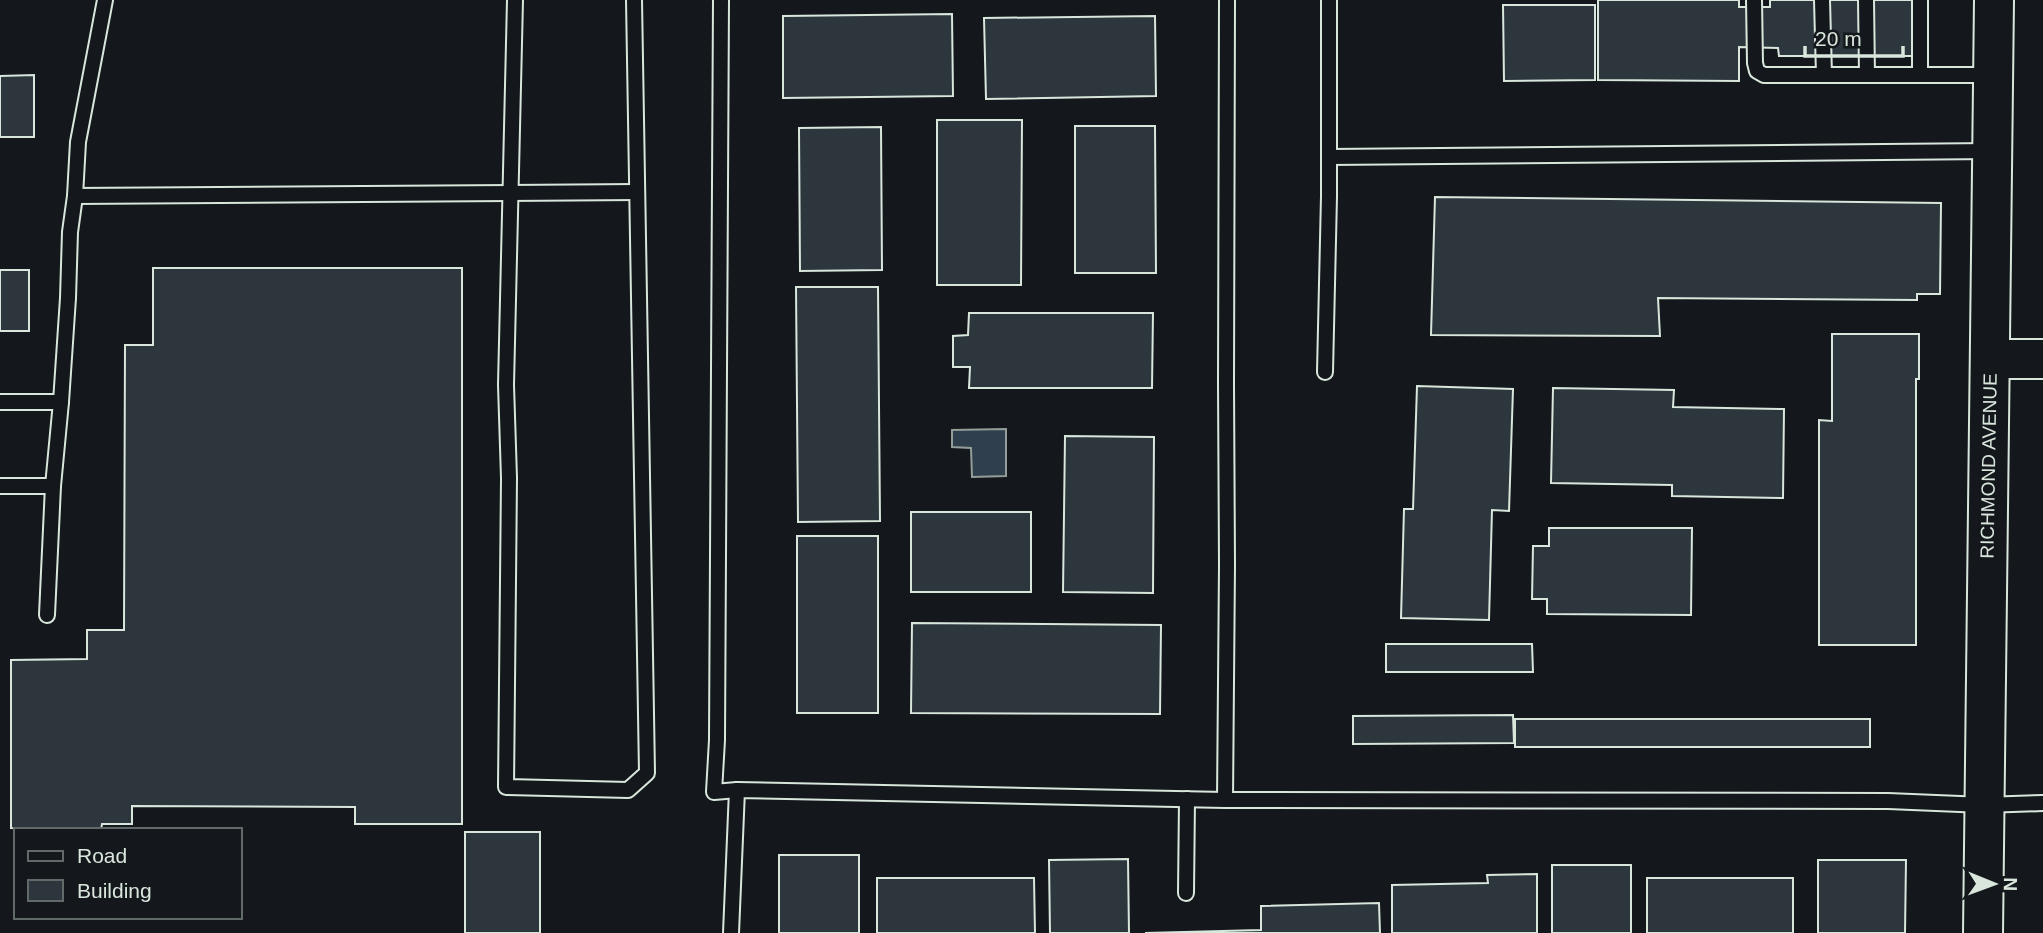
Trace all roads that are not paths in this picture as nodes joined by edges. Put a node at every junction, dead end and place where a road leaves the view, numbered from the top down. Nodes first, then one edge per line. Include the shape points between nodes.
1 (105, 0) edge
2 (515, 0) edge
3 (634, 0) edge
4 (721, 0) edge
5 (1227, 0) edge
6 (1329, 0) edge
7 (1754, 0) edge
8 (1822, 0) edge
9 (1866, 0) edge
10 (1920, 0) edge
11 (1994, 0) edge
12 (1824, 75) junction
13 (1867, 75) junction
14 (1920, 75) junction
15 (1994, 75) junction
16 (1992, 151) junction
17 (1329, 157) junction
18 (637, 192) junction
19 (509, 193) junction
20 (75, 196) junction
21 (1990, 359) junction
22 (2043, 359) edge
23 (1325, 372) dead end
24 (0, 402) edge
25 (61, 402) junction
26 (0, 486) edge
27 (53, 486) junction
28 (47, 615) dead end
29 (737, 790) junction
30 (1187, 799) junction
31 (1225, 800) junction
32 (2043, 803) edge
33 (1984, 805) junction
34 (1186, 892) dead end
35 (731, 933) edge
36 (1983, 933) edge

1 - 20 lane via 78,142
2 - 19 lane
3 - 18 lane
4 - 29 lane via 714,792
5 - 31 lane
6 - 17 lane
7 - 12 lane via 1757,71 1764,75
8 - 12 lane
9 - 13 lane
10 - 14 lane
11 - 15 main road, RICHMOND AVENUE
12 - 13 lane
13 - 14 lane
14 - 15 lane
15 - 16 main road, RICHMOND AVENUE
16 - 17 lane
16 - 21 main road, RICHMOND AVENUE
17 - 23 lane
18 - 19 lane
18 - 19 lane via 648,773 628,790 506,788
19 - 20 lane
20 - 25 lane
21 - 22 main road
21 - 33 main road, RICHMOND AVENUE
24 - 25 lane
25 - 27 lane
26 - 27 lane
27 - 28 lane
29 - 30 lane
29 - 35 lane
30 - 31 lane
30 - 34 lane
31 - 33 lane
32 - 33 lane
33 - 36 main road, RICHMOND AVENUE

